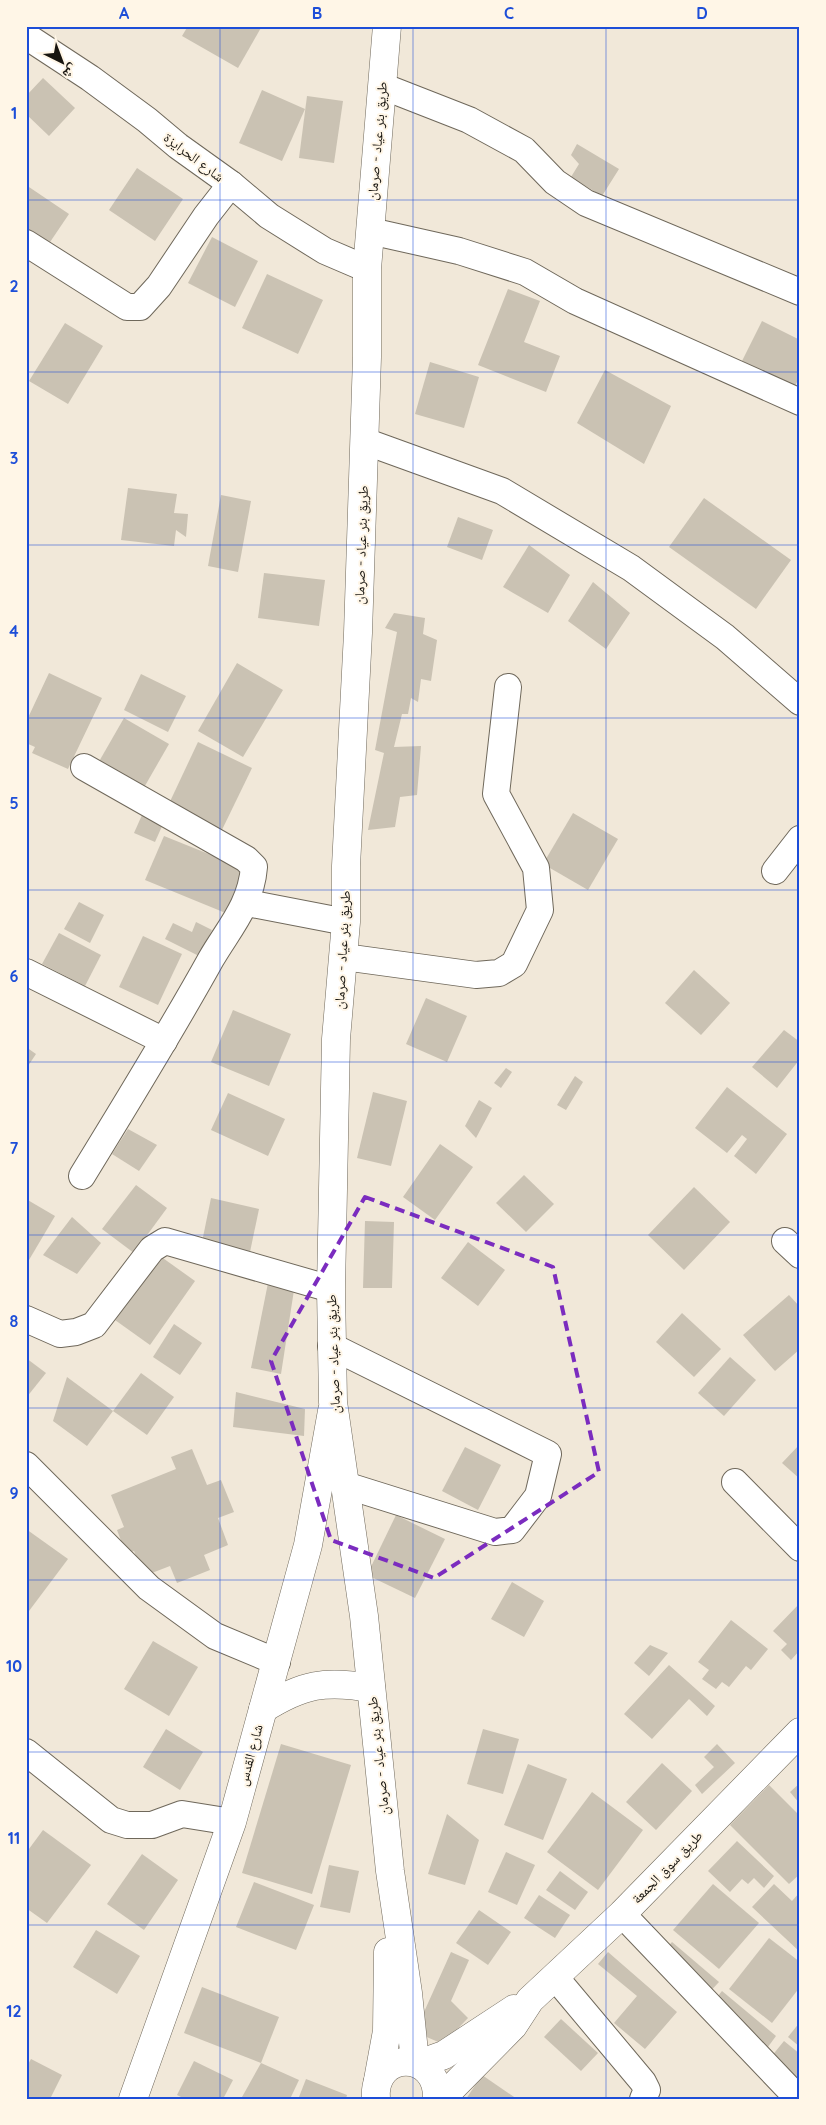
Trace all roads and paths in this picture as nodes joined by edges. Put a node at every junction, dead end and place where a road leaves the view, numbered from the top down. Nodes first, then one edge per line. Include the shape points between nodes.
1 (387, 26) edge
2 (26, 36) edge
3 (382, 86) junction
4 (231, 184) junction
5 (370, 230) junction
6 (26, 243) edge
7 (367, 269) junction
8 (800, 292) edge
9 (800, 402) edge
10 (364, 441) junction
11 (508, 687) dead end
12 (800, 702) edge
13 (84, 767) dead end
14 (800, 839) edge
15 (775, 871) dead end
16 (247, 903) junction
17 (346, 922) junction
18 (344, 957) junction
19 (26, 972) edge
20 (164, 1041) junction
21 (82, 1176) dead end
22 (331, 1289) junction
23 (26, 1319) edge
24 (332, 1346) junction
25 (334, 1402) junction
26 (26, 1464) edge
27 (735, 1482) dead end
28 (345, 1485) junction
29 (800, 1548) edge
30 (277, 1662) junction
31 (371, 1688) junction
32 (263, 1709) junction
33 (800, 1732) edge
34 (26, 1752) edge
35 (232, 1822) junction
36 (390, 1871) junction
37 (622, 1914) junction
38 (555, 1977) junction
39 (530, 2000) junction
40 (417, 2063) junction
41 (374, 2091) edge
42 (800, 2096) edge
43 (132, 2099) edge
44 (437, 2099) edge
45 (440, 2099) edge
46 (643, 2099) edge

1 - 3 main road, طريق بئر عياد - صرمان
2 - 4 street, شارع الحرايزة via 90,78
3 - 5 main road, طريق بئر عياد - صرمان
3 - 8 street via 469,120 524,150 555,182 586,203
4 - 6 street via 159,286 140,307 127,307
4 - 7 street, شارع الحرايزة via 269,216 325,251
5 - 7 main road, طريق بئر عياد - صرمان
5 - 9 street via 459,251 525,272 575,301
7 - 10 main road, طريق بئر عياد - صرمان
10 - 12 street via 502,491 623,563 725,637
10 - 17 main road, طريق بئر عياد - صرمان
11 - 18 street via 496,794 536,868 540,910 514,964 499,973 476,975
13 - 16 street via 246,859 254,867
14 - 15 street
16 - 17 street
16 - 20 street via 224,936
17 - 18 main road, طريق بئر عياد - صرمان
18 - 22 main road, طريق بئر عياد - صرمان via 336,1038
19 - 20 street
20 - 21 street
22 - 23 street via 165,1241 152,1249 94,1325 60,1334
22 - 24 main road, طريق بئر عياد - صرمان
24 - 25 main road, طريق بئر عياد - صرمان
24 - 28 street via 548,1454 538,1496 512,1530 495,1532
25 - 28 main road, طريق بئر عياد - صرمان
25 - 30 main road, شارع القدس via 312,1528
26 - 30 street via 149,1588 215,1636
27 - 29 street
28 - 31 main road, طريق بئر عياد - صرمان
30 - 32 main road, شارع القدس
31 - 32 main road via 343,1683 314,1685 288,1694
31 - 36 main road, طريق بئر عياد - صرمان
32 - 35 main road, شارع القدس
33 - 37 main road, طريق سوق الجمعة
34 - 35 street via 111,1820 127,1825 152,1825 182,1814
35 - 43 main road, شارع القدس
36 - 40 main road
36 - 41 main road via 387,2022
37 - 38 main road, طريق سوق الجمعة
37 - 42 street via 791,2091
38 - 39 main road, طريق سوق الجمعة
38 - 46 street via 643,2082 647,2090
39 - 40 main road, طريق سوق الجمعة via 444,2055
39 - 45 main road, طريق سوق الجمعة via 513,2026
40 - 41 main road, طريق سوق الجمعة via 404,2061 384,2070
40 - 44 main road via 434,2078

